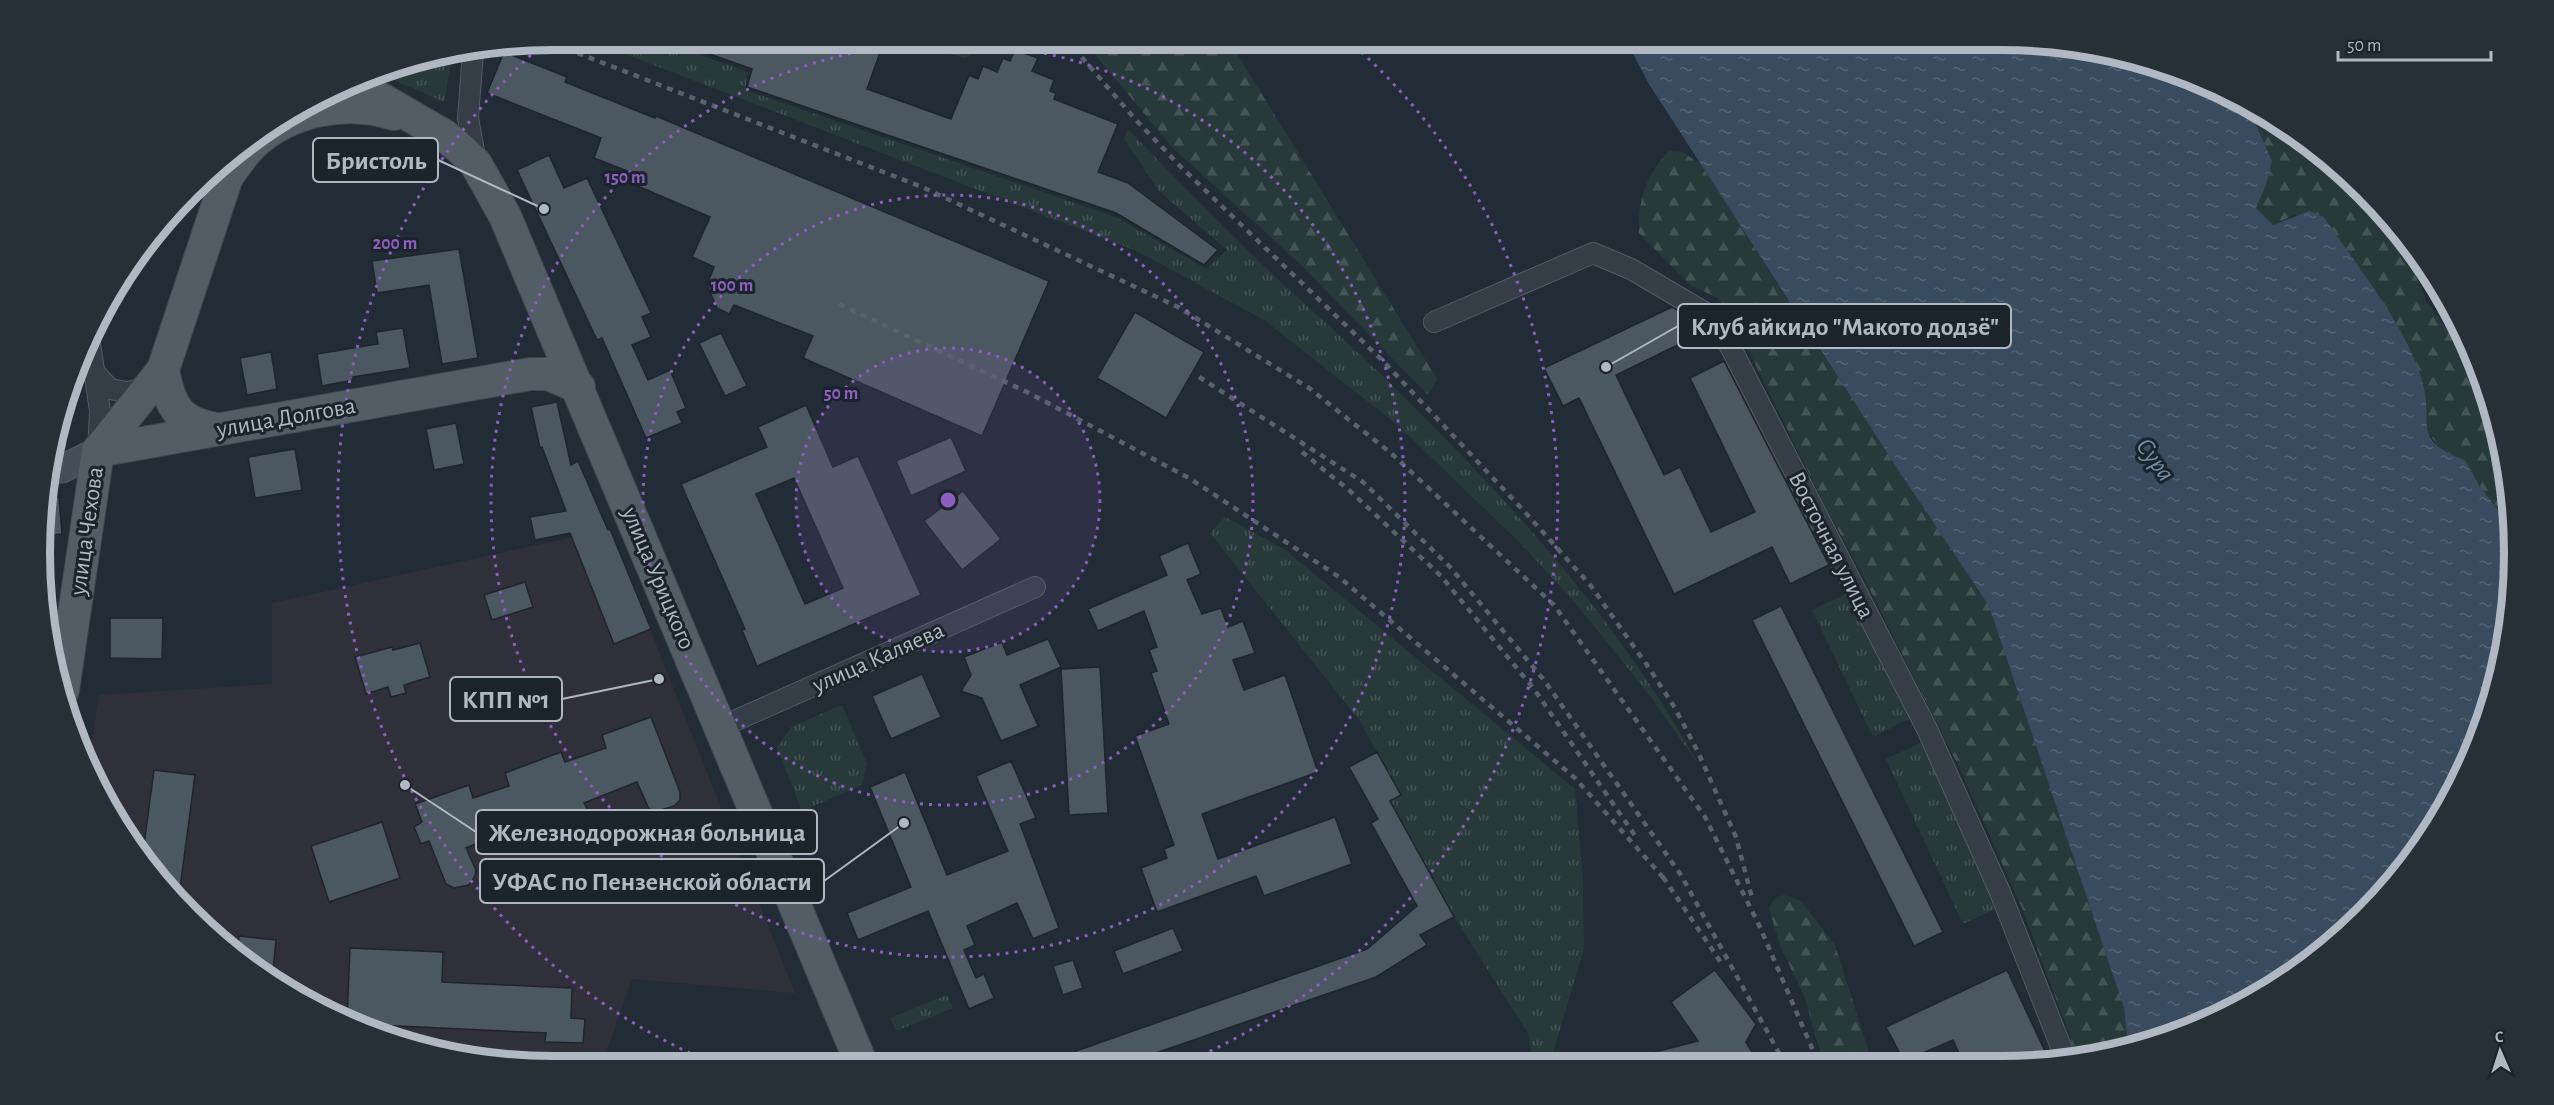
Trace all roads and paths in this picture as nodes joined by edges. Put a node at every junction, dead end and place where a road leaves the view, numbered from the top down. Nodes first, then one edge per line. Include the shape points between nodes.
1 (473, 56) edge
2 (361, 88) edge
3 (303, 116) edge
4 (415, 120) junction
5 (476, 164) junction
6 (227, 169) edge
7 (1434, 322) dead end
8 (554, 328) junction
9 (91, 352) edge
10 (95, 373) junction
11 (530, 374) junction
12 (156, 379) junction
13 (579, 387) junction
14 (216, 429) junction
15 (98, 451) junction
16 (57, 470) edge
17 (1035, 587) dead end
18 (65, 675) edge
19 (721, 727) junction
20 (2063, 1051) edge
21 (858, 1056) edge

1 - 5 street via 468,118
2 - 4 main road
3 - 4 main road via 331,107 374,107
4 - 5 main road, улица Урицкого via 445,136
5 - 8 main road, улица Урицкого via 505,216
6 - 12 main road
7 - 20 street, Восточная улица via 1593,253 1631,269 1716,319 1927,729 2003,900
8 - 11 main road via 550,356
8 - 13 main road, улица Урицкого
9 - 10 street, улица Чехова
10 - 12 street via 110,389 127,392
10 - 15 street, улица Чехова via 100,411
11 - 13 main road, улица Долгова via 548,374
11 - 14 main road, улица Долгова
12 - 14 main road via 178,413 195,425
12 - 15 main road
13 - 19 main road, улица Урицкого
14 - 15 main road, улица Долгова
15 - 16 main road, улица Долгова
15 - 18 main road, улица Чехова
17 - 19 street, улица Каляева
19 - 21 main road, улица Урицкого

